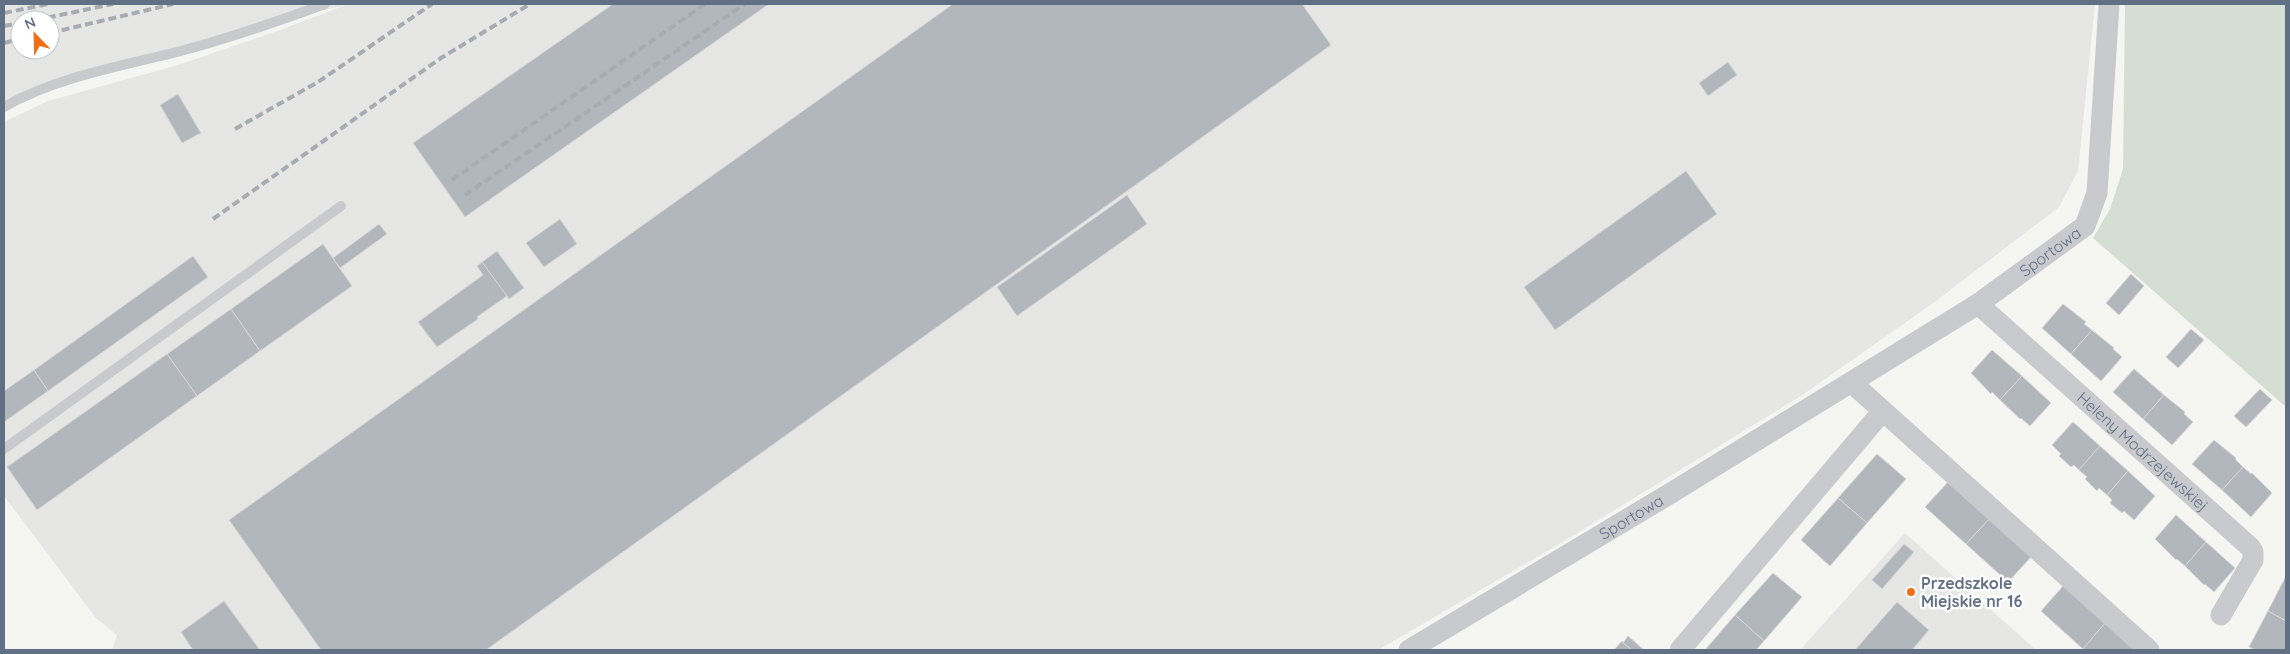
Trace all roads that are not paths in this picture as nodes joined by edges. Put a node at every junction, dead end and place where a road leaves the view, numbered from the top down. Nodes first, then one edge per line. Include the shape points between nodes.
1 (325, 4) edge
2 (2109, 4) edge
3 (4, 106) edge
4 (342, 206) dead end
5 (1978, 304) junction
6 (1852, 382) junction
7 (1882, 412) junction
8 (4, 449) edge
9 (2221, 615) dead end
10 (1409, 650) edge
11 (1680, 650) edge
12 (2149, 650) edge

1 - 3 lane via 193,48 71,80
2 - 5 street, Sportowa via 2098,193 2085,226
4 - 8 lane
5 - 6 street, Sportowa
5 - 9 street, Heleny Modrzejewskiej via 2250,547 2253,560
6 - 7 street
6 - 10 street, Sportowa
7 - 11 street
7 - 12 street

